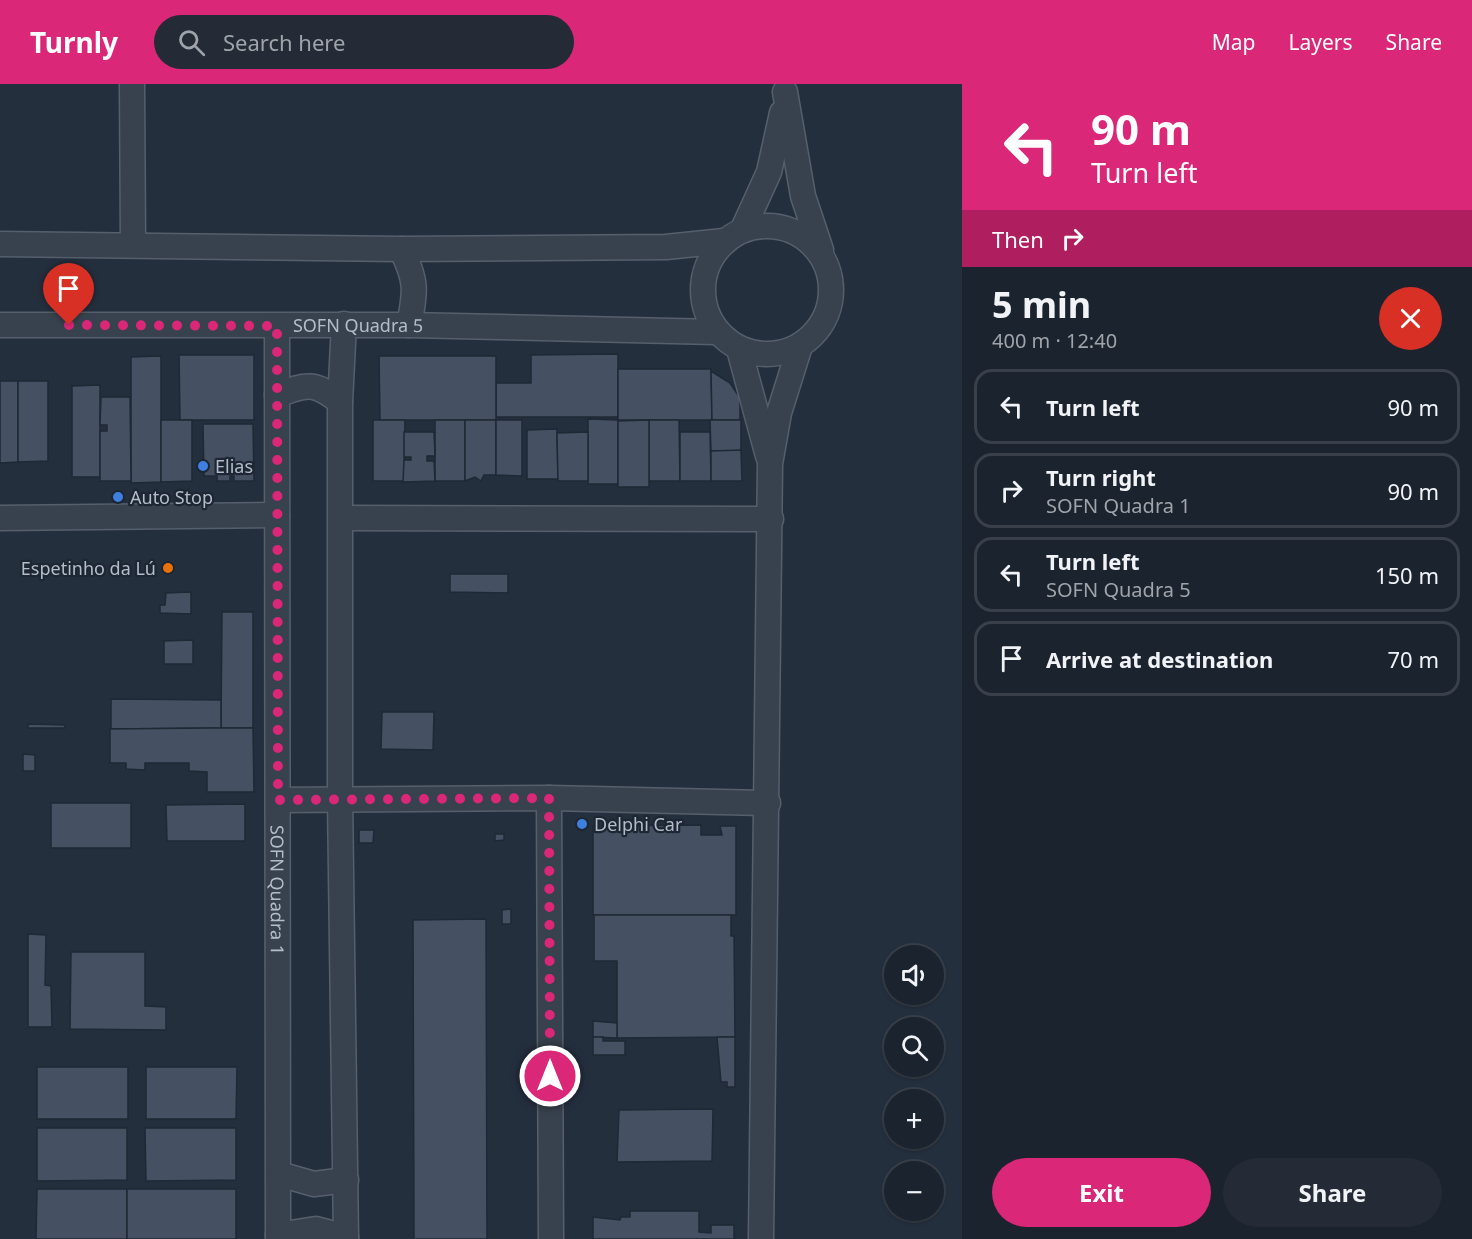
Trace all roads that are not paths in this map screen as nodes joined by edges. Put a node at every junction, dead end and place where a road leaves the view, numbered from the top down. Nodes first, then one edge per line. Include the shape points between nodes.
1 (132, 84) edge
2 (785, 88) edge
3 (734, 235) junction
4 (0, 244) edge
5 (134, 244) junction
6 (401, 249) junction
7 (824, 257) junction
8 (344, 324) junction
9 (0, 325) edge
10 (410, 325) junction
11 (277, 326) junction
12 (716, 332) junction
13 (800, 346) junction
14 (739, 349) junction
15 (277, 395) junction
16 (340, 402) junction
17 (770, 464) junction
18 (277, 515) junction
19 (0, 518) edge
20 (341, 518) junction
21 (771, 519) junction
22 (549, 798) junction
23 (340, 799) junction
24 (278, 800) junction
25 (768, 804) junction
26 (279, 1174) junction
27 (346, 1180) junction
28 (278, 1237) edge
29 (346, 1238) edge
30 (551, 1239) edge
31 (761, 1239) edge

1 - 5 street
2 - 3 street via 769,172
2 - 7 street via 803,196
3 - 6 street via 666,247
3 - 7 street via 773,225 803,235
3 - 12 street via 705,268 703,301
4 - 5 street
5 - 6 street
6 - 10 street via 415,284
7 - 13 street via 833,290 824,322
8 - 10 street, SOFN Quadra 5
8 - 11 street, SOFN Quadra 5
8 - 16 street
9 - 11 street, SOFN Quadra 5
10 - 12 street, SOFN Quadra 5
11 - 15 street, SOFN Quadra 1
12 - 14 street
13 - 14 street via 770,355
13 - 17 street via 779,413
14 - 17 street
15 - 16 street via 311,385
15 - 18 street, SOFN Quadra 1
16 - 20 street
17 - 21 street
18 - 19 street
18 - 24 street, SOFN Quadra 1
20 - 21 street
20 - 23 street
21 - 25 street
22 - 23 street
22 - 25 street
22 - 30 street
23 - 24 street
23 - 27 street
24 - 26 street, SOFN Quadra 1
25 - 31 street
26 - 27 street via 314,1184
26 - 28 street, SOFN Quadra 1
27 - 29 street
28 - 29 street via 316,1229

